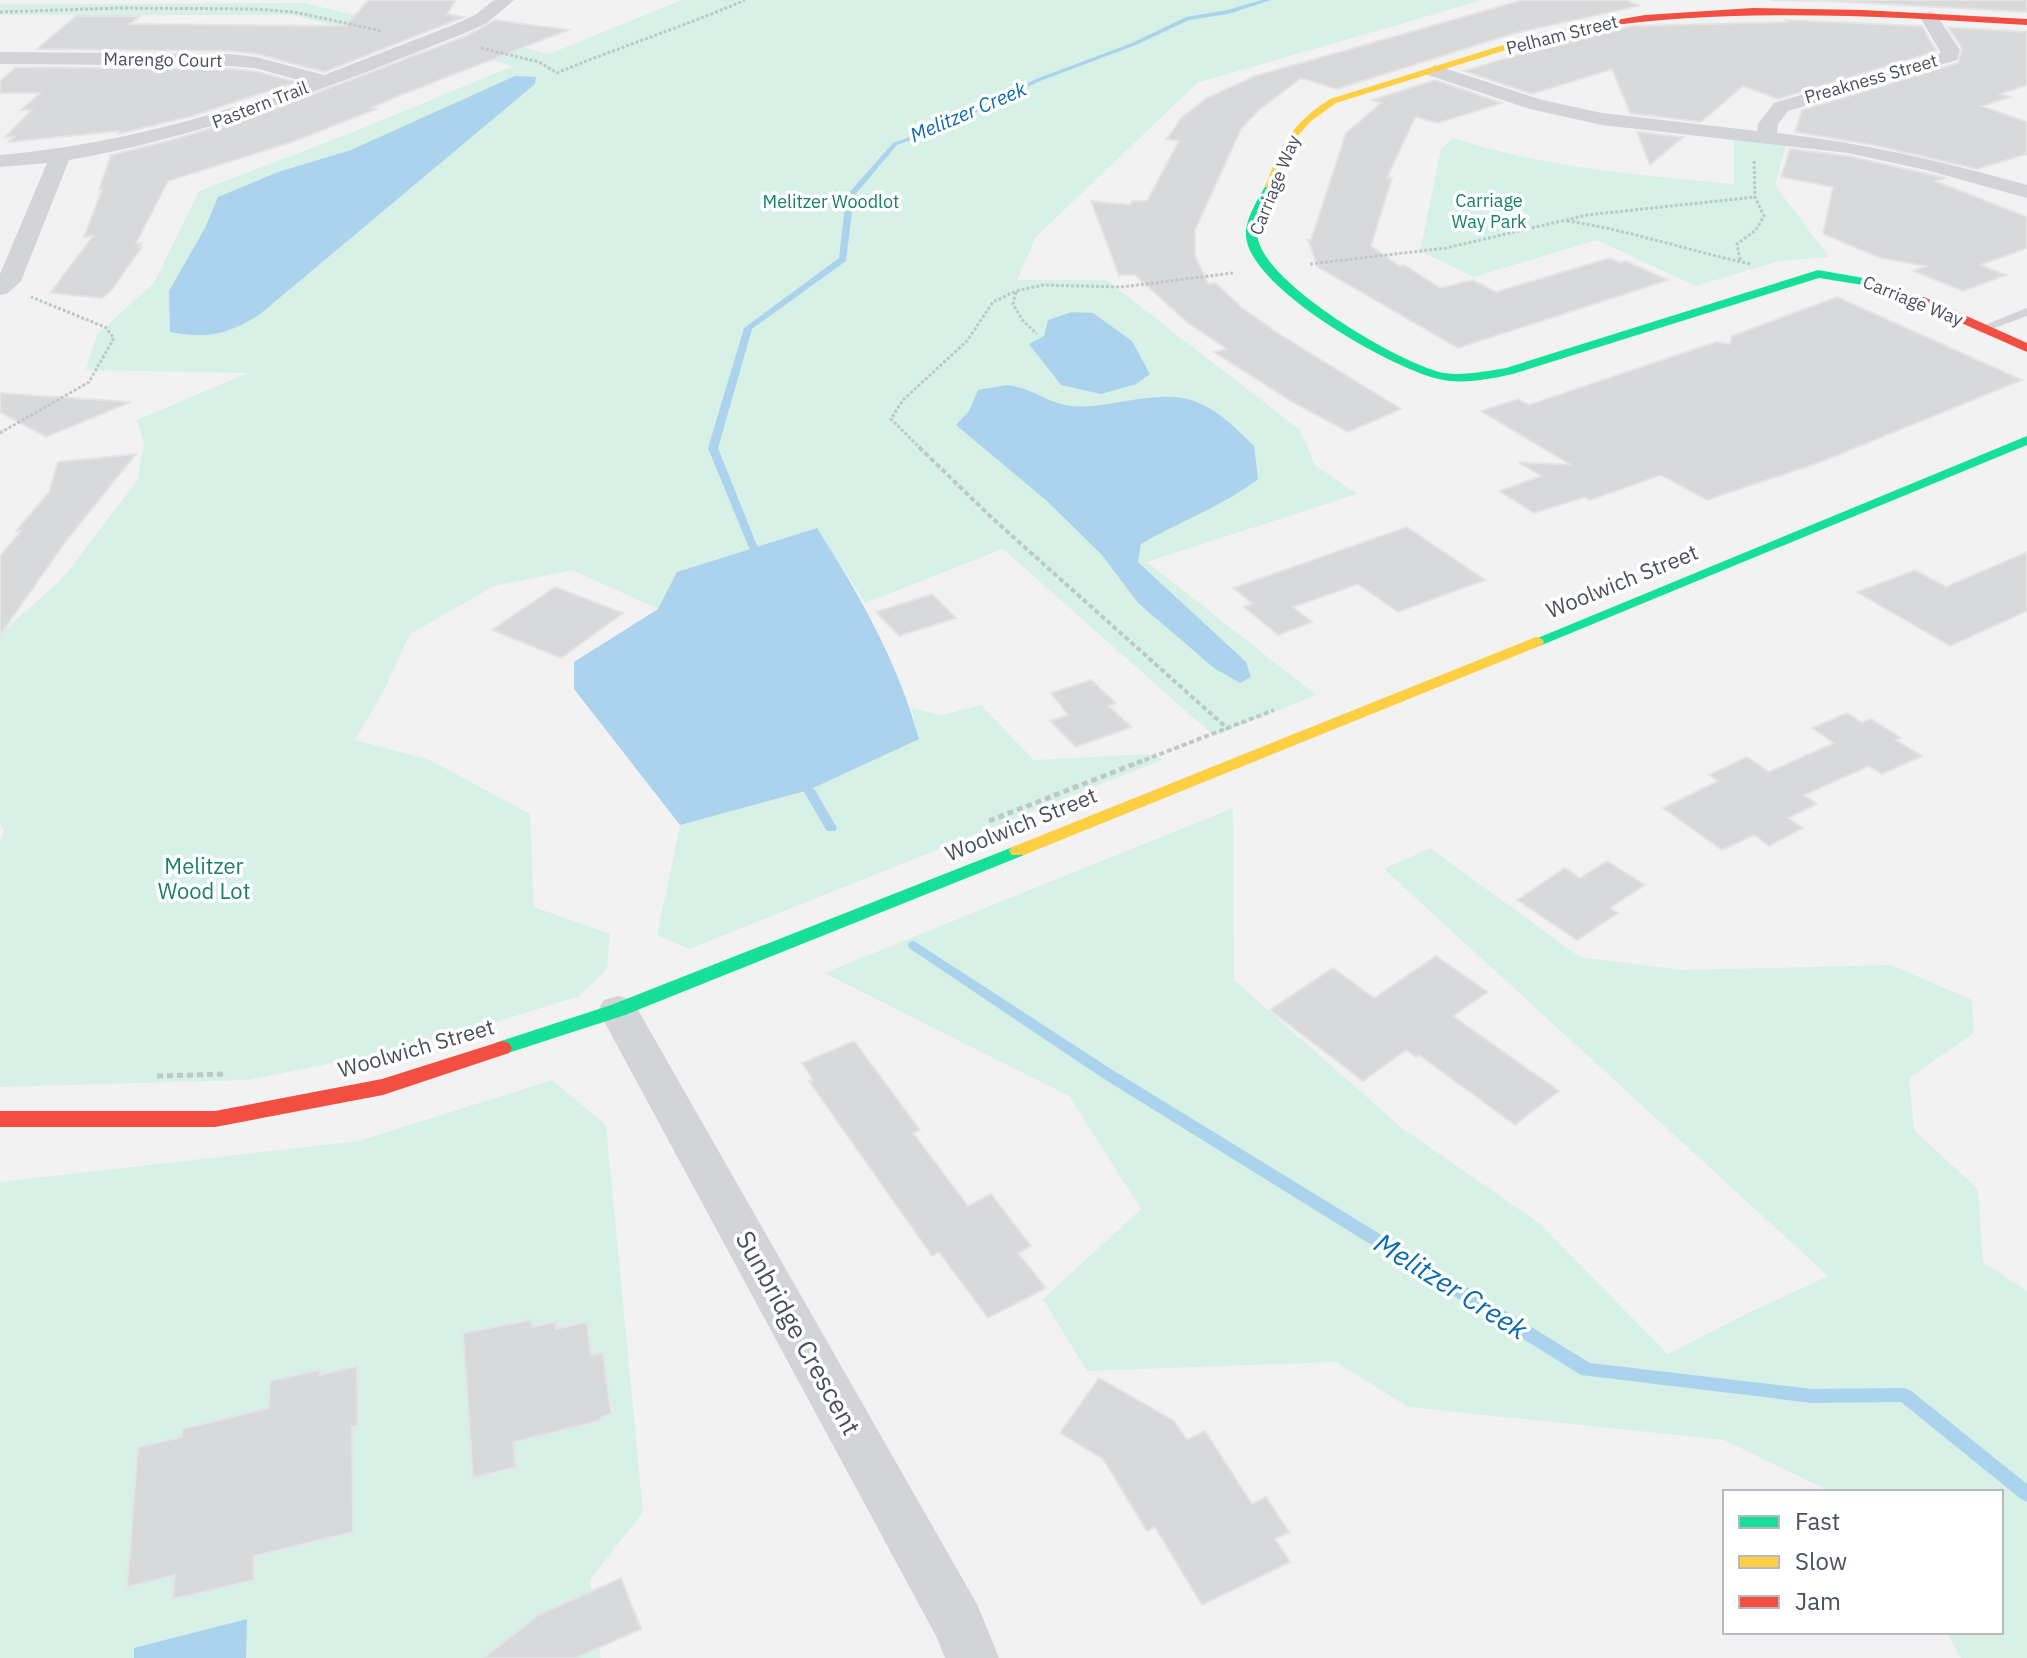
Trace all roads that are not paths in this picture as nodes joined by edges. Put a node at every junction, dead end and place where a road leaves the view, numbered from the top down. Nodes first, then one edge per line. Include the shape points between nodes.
1 (505, 0) edge
2 (1929, 17) junction
3 (2027, 22) edge
4 (0, 58) edge
5 (1435, 71) junction
6 (323, 81) junction
7 (1761, 135) junction
8 (59, 158) junction
9 (0, 161) edge
10 (2027, 191) edge
11 (0, 288) edge
12 (2027, 312) edge
13 (1981, 329) junction
14 (2027, 348) edge
15 (2027, 440) edge
16 (618, 1010) junction
17 (0, 1119) edge
18 (972, 1658) edge

1 - 6 street, Pastern Trail via 459,29
2 - 3 street, Pelham Street
2 - 5 street, Pelham Street via 1751,9 1635,17 1575,27
2 - 7 street, Preakness Street via 1950,56 1789,103
4 - 6 street, Marengo Court via 230,60
5 - 7 street via 1537,105 1602,119
5 - 13 street, Carriage Way via 1333,101 1310,115 1290,135 1251,235 1265,269 1306,303 1412,367 1440,376 1508,371 1818,274 1873,282
6 - 8 street, Pastern Trail via 202,126
7 - 10 street via 1848,147
8 - 9 street, Pastern Trail
8 - 11 street via 9,281
12 - 13 lane
13 - 14 street, Carriage Way
15 - 16 street, Woolwich Street via 1258,756
16 - 17 street, Woolwich Street via 383,1087 215,1119
16 - 18 street, Sunbridge Crescent via 959,1624

